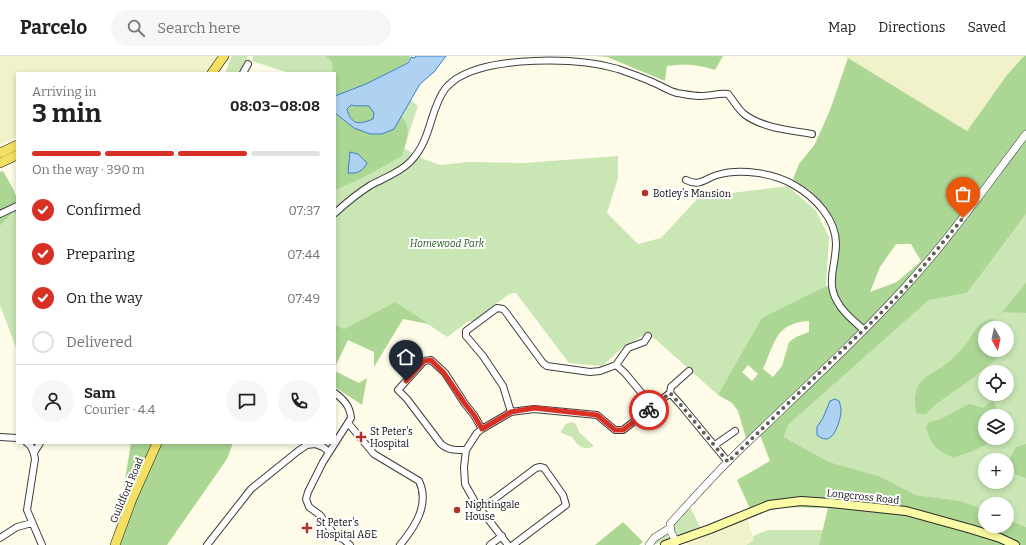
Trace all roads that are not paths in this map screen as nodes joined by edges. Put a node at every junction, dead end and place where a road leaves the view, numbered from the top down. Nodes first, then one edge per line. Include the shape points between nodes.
1 (224, 56) edge
2 (248, 64) dead end
3 (213, 72) edge
4 (218, 72) edge
5 (244, 72) edge
6 (812, 134) dead end
7 (1026, 134) edge
8 (16, 145) edge
9 (0, 153) edge
10 (16, 155) edge
11 (0, 163) edge
12 (686, 180) dead end
13 (16, 206) edge
14 (336, 212) edge
15 (0, 214) edge
16 (864, 330) junction
17 (648, 336) dead end
18 (616, 365) junction
19 (689, 371) dead end
20 (670, 393) junction
21 (336, 394) edge
22 (652, 407) junction
23 (511, 412) junction
24 (348, 423) junction
25 (482, 429) junction
26 (735, 431) dead end
27 (0, 437) edge
28 (16, 438) edge
29 (336, 441) edge
30 (30, 444) edge
31 (39, 444) edge
32 (157, 444) edge
33 (334, 444) edge
34 (715, 445) junction
35 (466, 450) junction
36 (329, 452) junction
37 (34, 453) junction
38 (728, 462) junction
39 (481, 508) junction
40 (32, 523) junction
41 (670, 528) junction
42 (502, 536) junction
43 (0, 538) edge
44 (676, 542) junction
45 (42, 545) edge
46 (115, 545) edge
47 (207, 545) edge
48 (350, 545) edge
49 (400, 545) edge
50 (490, 545) edge
51 (508, 545) edge
52 (513, 545) edge
53 (649, 545) edge
54 (665, 545) edge
55 (1015, 545) edge

1 - 3 main road
1 - 4 main road
2 - 5 street
6 - 14 street via 764,125 752,120 728,94 701,96 674,92 619,69 595,63 546,57 518,58 476,68 457,77 445,89 418,153 409,163 350,199
7 - 16 street via 954,230 907,286
8 - 9 main road
10 - 11 main road
12 - 16 street via 692,184 734,172 758,173 779,177 812,198 827,214 834,231 836,245 831,277 836,301
13 - 15 street
16 - 38 street
17 - 18 street via 644,342 628,348
18 - 22 street
18 - 23 street via 600,372 547,366 505,311 500,308 495,310 466,331 466,336 503,386
19 - 20 street via 671,387
20 - 22 street
20 - 34 street
21 - 24 street via 346,402 351,412
22 - 23 street via 623,430 618,431 597,415 534,408
23 - 25 street
24 - 29 street
24 - 49 street via 374,454 419,481 423,506
25 - 35 street
25 - 35 street via 444,373 431,360 424,361 398,390 445,448
26 - 34 street
27 - 28 street
30 - 37 street
31 - 37 street
32 - 46 main road, Guildford Road
33 - 36 street
34 - 38 street
35 - 39 street via 465,484
36 - 47 street via 315,444 307,445 298,451 251,489
36 - 48 street via 306,499 309,507 320,515 336,537
37 - 40 street via 27,510
38 - 41 street via 670,524
39 - 42 street
39 - 52 street via 536,468 544,468 563,495 566,505
40 - 43 street via 17,527
40 - 45 street
41 - 44 street
41 - 53 street via 654,538
42 - 50 street
42 - 51 street
44 - 54 main road, Longcross Road
44 - 55 main road, Longcross Road via 769,505 801,501 906,511 1000,538

